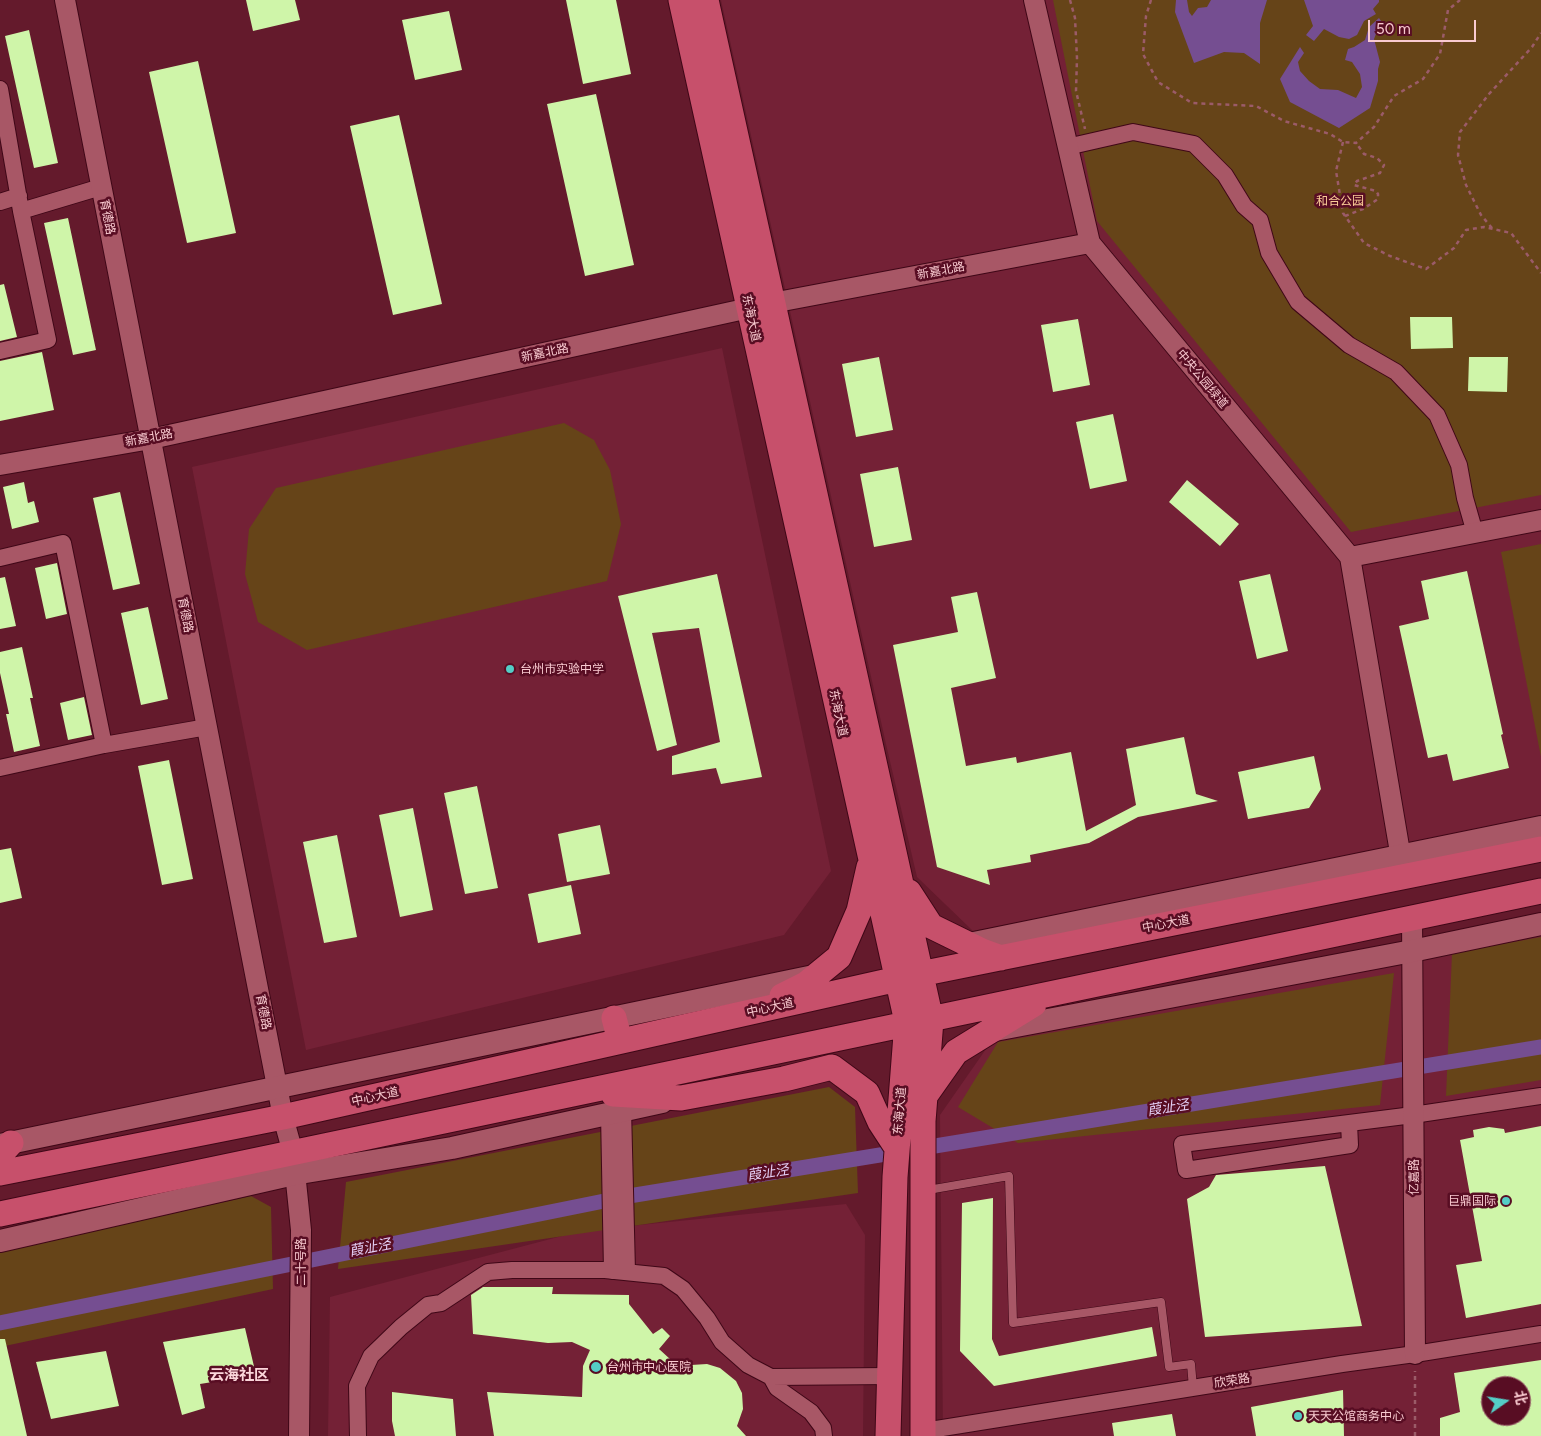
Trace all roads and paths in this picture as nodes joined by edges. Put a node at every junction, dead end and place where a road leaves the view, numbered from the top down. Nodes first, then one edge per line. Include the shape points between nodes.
1 (65, 0) edge
2 (681, 0) edge
3 (706, 0) edge
4 (1034, 0) edge
5 (1070, 0) edge
6 (1151, 0) edge
7 (1460, 0) edge
8 (1541, 33) edge
9 (0, 89) edge
10 (1088, 142) junction
11 (1343, 142) junction
12 (1356, 143) junction
13 (1068, 147) junction
14 (101, 187) junction
15 (0, 202) edge
16 (20, 203) junction
17 (1345, 216) junction
18 (1493, 229) junction
19 (1090, 243) junction
20 (1541, 273) edge
21 (761, 306) junction
22 (0, 351) edge
23 (151, 438) junction
24 (0, 465) edge
25 (1541, 520) edge
26 (1475, 533) junction
27 (1350, 557) junction
28 (0, 558) edge
29 (207, 727) junction
30 (104, 745) junction
31 (0, 768) edge
32 (1541, 827) edge
33 (1541, 849) edge
34 (871, 859) junction
35 (896, 865) junction
36 (1402, 866) junction
37 (1541, 891) edge
38 (1412, 918) junction
39 (1541, 924) edge
40 (970, 944) junction
41 (1412, 951) junction
42 (1001, 958) junction
43 (817, 975) junction
44 (909, 976) junction
45 (1048, 995) junction
46 (748, 1012) junction
47 (614, 1018) junction
48 (931, 1020) junction
49 (906, 1024) junction
50 (994, 1030) junction
51 (620, 1042) junction
52 (278, 1088) junction
53 (586, 1091) junction
54 (925, 1096) junction
55 (1541, 1096) edge
56 (681, 1098) junction
57 (616, 1111) junction
58 (1413, 1115) junction
59 (283, 1118) junction
60 (1349, 1123) junction
61 (4, 1148) edge
62 (897, 1148) junction
63 (294, 1164) junction
64 (0, 1173) edge
65 (923, 1191) junction
66 (27, 1208) junction
67 (0, 1214) edge
68 (301, 1230) joint
69 (0, 1233) edge
70 (0, 1241) edge
71 (620, 1272) junction
72 (1541, 1334) edge
73 (1415, 1354) junction
74 (890, 1376) junction
75 (771, 1377) junction
76 (1193, 1388) junction
77 (924, 1434) edge
78 (300, 1436) edge
79 (358, 1436) edge
80 (824, 1436) edge
81 (888, 1436) edge
82 (1415, 1436) edge

1 - 14 street, 育德路
2 - 21 main road, 东海大道
3 - 21 main road, 东海大道
4 - 13 street, 中央公园绿道
5 - 10 path via 1075,18 1076,91
6 - 11 path via 1146,16 1143,54 1158,82 1192,103 1256,106 1284,121 1330,134
7 - 12 path via 1448,10 1440,54 1423,79 1394,96 1374,127
8 - 18 path via 1460,132 1458,155 1466,185 1481,215
9 - 16 street
10 - 13 street
10 - 26 street via 1133,132 1194,144 1225,175 1244,206 1260,220 1269,253 1298,302 1349,345 1396,372 1437,415 1459,465
11 - 12 path
11 - 17 path via 1336,171
12 - 17 path via 1364,154 1377,158 1384,165 1380,173 1354,185 1376,191 1378,199
13 - 19 street, 中央公园绿道
14 - 16 street
14 - 23 street, 育德路
15 - 16 street
16 - 22 street via 48,340
17 - 18 path via 1364,243 1426,269 1454,248 1466,230
18 - 20 path via 1510,233
19 - 21 street, 新嘉北路
19 - 27 street, 中央公园绿道
21 - 23 street, 新嘉北路
21 - 34 main road, 东海大道
21 - 35 main road, 东海大道
23 - 24 street, 新嘉北路
23 - 29 street, 育德路
25 - 26 street
26 - 27 street
27 - 36 street
28 - 30 street via 63,543
29 - 30 street
29 - 52 street, 育德路
30 - 31 street
32 - 36 main road
33 - 36 main road, 中心大道
34 - 43 main road via 859,911 839,957
34 - 44 main road, 东海大道
35 - 40 main road via 912,899 931,926
35 - 44 main road, 东海大道
36 - 40 main road
36 - 42 main road, 中心大道
37 - 38 main road
38 - 41 street, 亿嘉路
38 - 45 main road
39 - 41 main road
40 - 42 main road
41 - 50 main road
41 - 58 street, 亿嘉路
42 - 44 main road, 中心大道
43 - 46 main road via 806,984
43 - 47 main road
44 - 46 main road, 中心大道
44 - 48 main road, 东海大道
44 - 49 main road, 东海大道
45 - 48 main road
45 - 50 main road
46 - 51 main road, 中心大道
47 - 51 main road
47 - 52 main road
48 - 49 main road
48 - 54 main road, 东海大道
49 - 53 main road
49 - 62 main road, 东海大道
50 - 54 main road via 956,1052
51 - 59 main road, 中心大道
52 - 59 street, 育德路
52 - 61 main road
53 - 56 main road
53 - 63 main road
54 - 65 main road, 东海大道
55 - 58 street
56 - 57 main road
56 - 62 main road via 832,1068 867,1093
57 - 63 main road via 452,1148
57 - 71 street
58 - 60 street
58 - 73 street, 亿嘉路
59 - 63 street, 育德路
59 - 64 main road, 中心大道
60 - 60 street via 1182,1144 1186,1170 1350,1145
62 - 74 main road, 东海大道
63 - 66 main road
63 - 68 street, 育德路
63 - 70 main road
65 - 76 lane via 1009,1176 1013,1323 1161,1302 1169,1367 1191,1364
65 - 77 main road, 东海大道
66 - 67 main road
66 - 69 main road
68 - 78 street, 二十号路
71 - 75 street via 664,1276 683,1289 722,1342 748,1364
71 - 79 street via 488,1272 441,1303 428,1305 371,1356 357,1386
72 - 73 street, 欣荣路
73 - 76 street, 欣荣路
73 - 82 path
74 - 75 street
74 - 81 main road, 东海大道
75 - 80 street via 777,1388 811,1412 823,1428
76 - 77 street, 欣荣路

